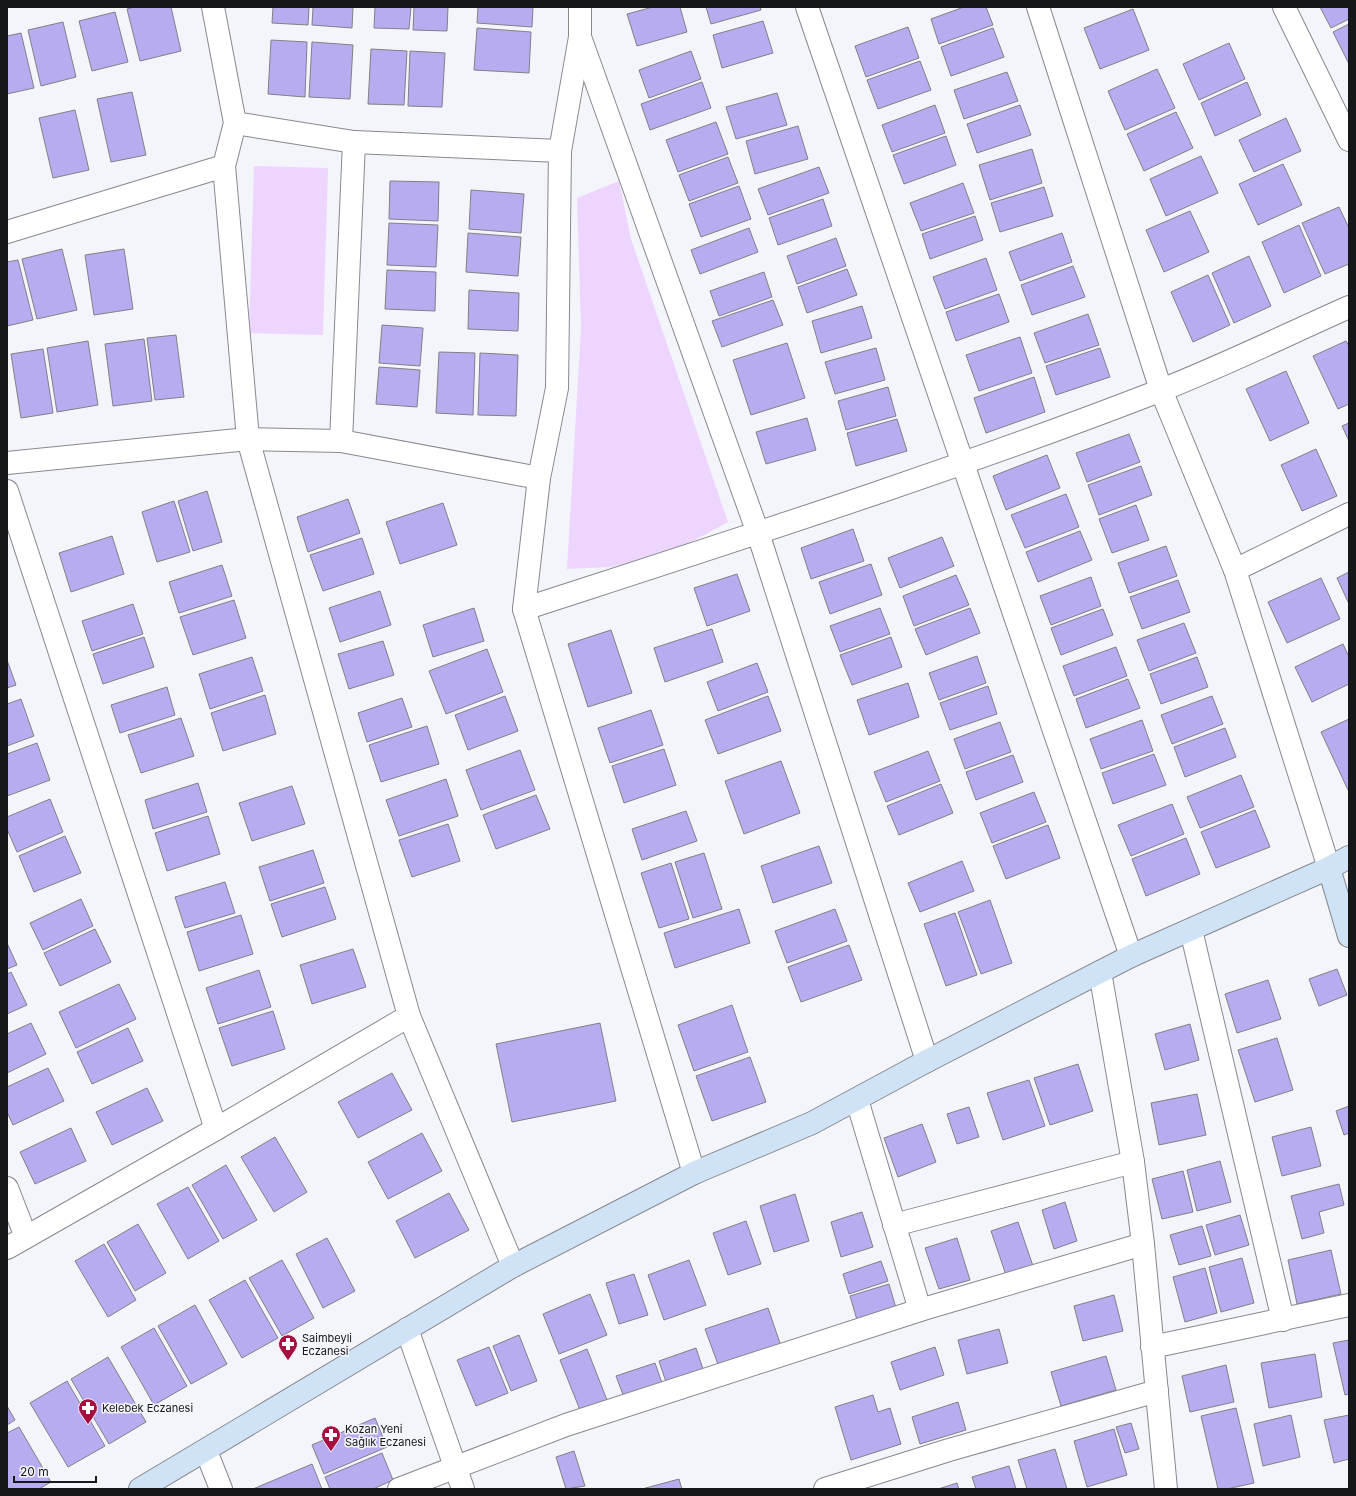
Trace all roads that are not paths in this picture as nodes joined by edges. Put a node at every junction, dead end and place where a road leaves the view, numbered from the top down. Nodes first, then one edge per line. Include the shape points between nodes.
1 (213, 7) edge
2 (580, 7) edge
3 (807, 7) edge
4 (1284, 7) edge
5 (1040, 8) edge
6 (580, 36) junction
7 (235, 123) junction
8 (1349, 140) edge
9 (354, 142) junction
10 (560, 151) junction
11 (224, 166) junction
12 (7, 232) edge
13 (1349, 307) edge
14 (1161, 390) junction
15 (248, 439) junction
16 (340, 441) junction
17 (7, 463) edge
18 (962, 463) junction
19 (539, 478) junction
20 (7, 491) edge
21 (1349, 514) edge
22 (758, 533) junction
23 (1235, 570) junction
24 (524, 609) junction
25 (1349, 857) edge
26 (1329, 868) junction
27 (1191, 930) junction
28 (1349, 936) edge
29 (1131, 956) junction
30 (1100, 972) junction
31 (409, 1016) junction
32 (928, 1061) junction
33 (857, 1100) junction
34 (216, 1129) junction
35 (1133, 1162) junction
36 (694, 1173) junction
37 (7, 1188) edge
38 (894, 1225) junction
39 (26, 1237) junction
40 (1142, 1244) junction
41 (7, 1248) edge
42 (513, 1266) junction
43 (1349, 1305) edge
44 (920, 1310) junction
45 (1282, 1320) junction
46 (407, 1329) junction
47 (1152, 1347) junction
48 (1156, 1391) junction
49 (206, 1451) junction
50 (455, 1468) junction
51 (140, 1489) edge
52 (221, 1489) edge
53 (399, 1489) edge
54 (463, 1489) edge
55 (825, 1489) edge
56 (1166, 1489) edge

1 - 7 street
2 - 6 street
3 - 18 street
4 - 8 street
5 - 14 street
6 - 10 street
6 - 22 street
7 - 9 street
7 - 11 street
9 - 10 street
9 - 16 street
10 - 19 street via 557,388
11 - 12 street
11 - 15 street
13 - 14 street
14 - 18 street
14 - 23 street
15 - 16 street
15 - 17 street
15 - 31 street
16 - 19 street
18 - 22 street
18 - 29 street
19 - 24 street
20 - 34 street
21 - 23 street
22 - 24 street
22 - 32 street
23 - 26 street
24 - 36 street
25 - 26 main road
26 - 27 main road
26 - 28 main road
27 - 29 main road
27 - 45 street
29 - 30 main road
30 - 32 main road
30 - 35 street
31 - 34 street
31 - 42 street
32 - 33 main road
33 - 36 main road via 812,1123
33 - 38 street
34 - 39 street
35 - 38 street
35 - 40 street
36 - 42 main road
37 - 39 street
38 - 44 street
39 - 41 street
40 - 44 street
40 - 47 street
42 - 46 main road
43 - 45 street
44 - 50 street via 566,1425
45 - 47 street
46 - 49 main road
46 - 50 street
47 - 48 street
48 - 55 street via 949,1450
48 - 56 street
49 - 51 main road
49 - 52 street
50 - 53 street
50 - 54 street

